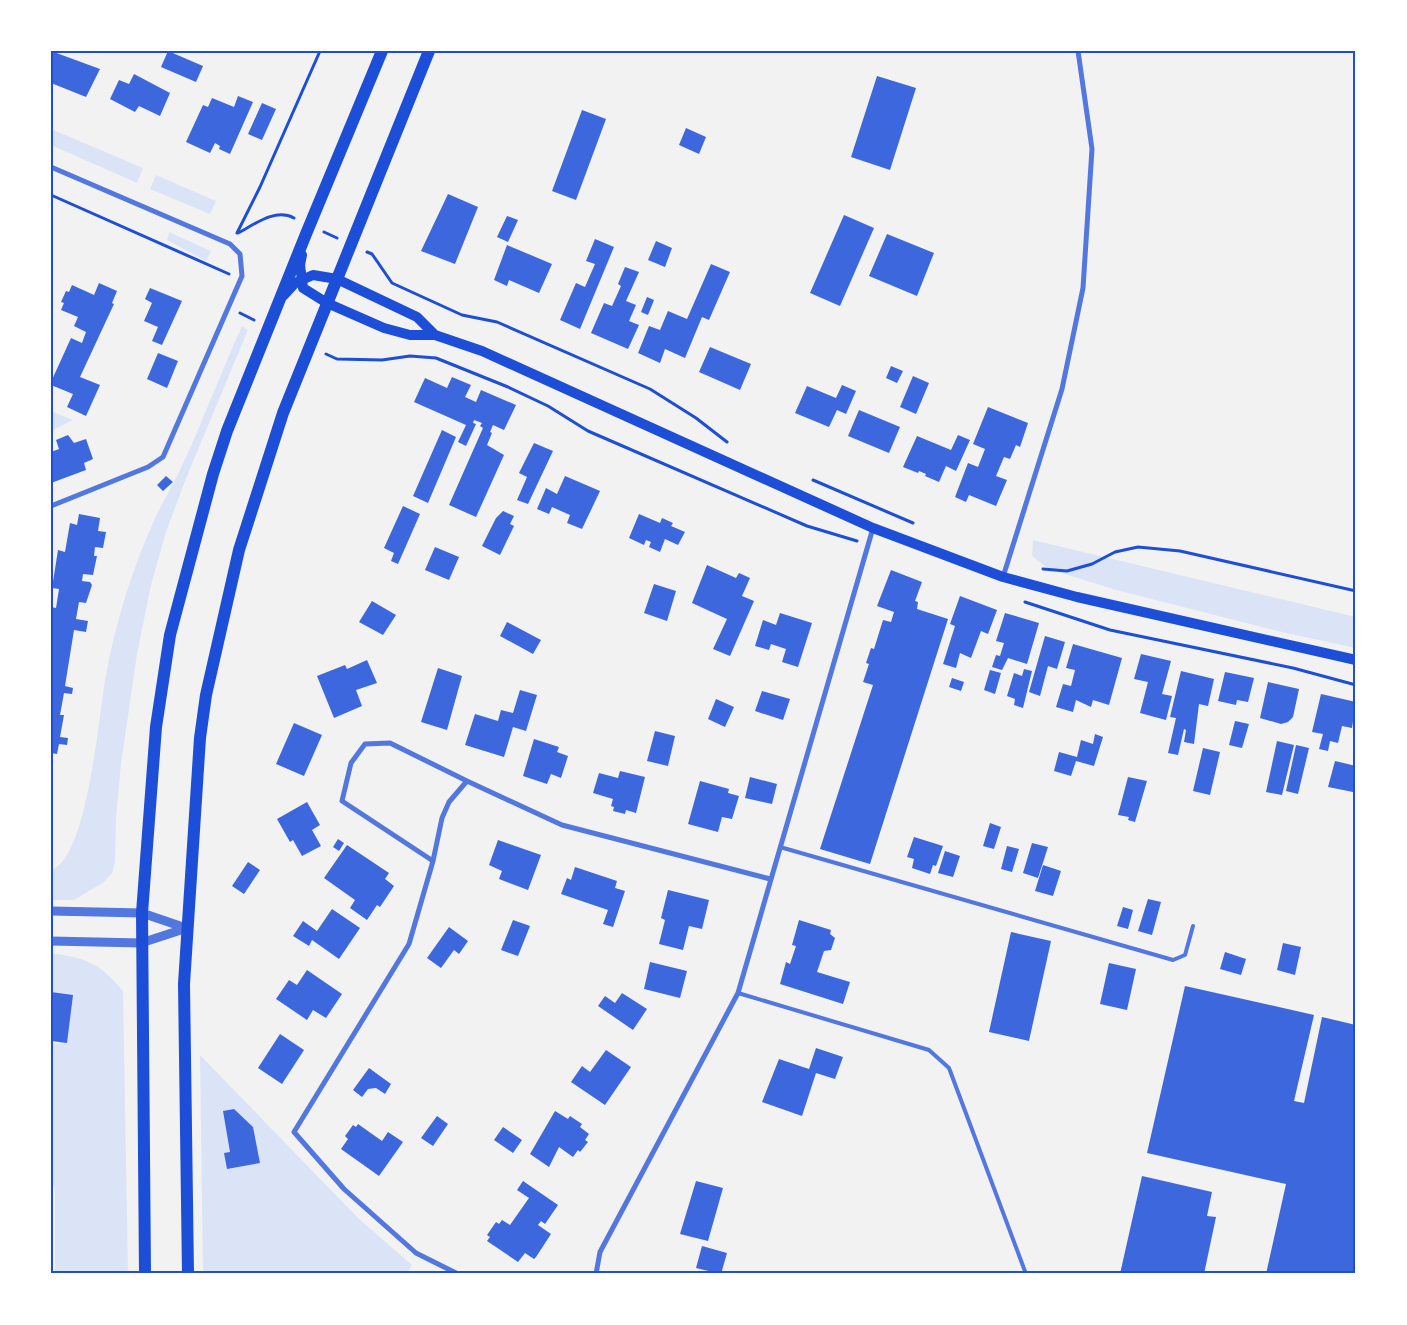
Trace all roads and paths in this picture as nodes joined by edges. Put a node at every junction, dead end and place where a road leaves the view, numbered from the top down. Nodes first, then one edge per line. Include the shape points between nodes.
1 (320, 51) edge
2 (382, 51) edge
3 (429, 51) edge
4 (1078, 51) edge
5 (51, 168) edge
6 (51, 195) edge
7 (307, 230) junction
8 (237, 233) junction
9 (230, 244) junction
10 (350, 244) junction
11 (242, 276) junction
12 (337, 278) junction
13 (302, 280) junction
14 (278, 301) junction
15 (326, 303) junction
16 (229, 308) junction
17 (268, 327) junction
18 (435, 335) junction
19 (308, 346) junction
20 (508, 387) dead end
21 (735, 446) dead end
22 (807, 478) dead end
23 (51, 506) edge
24 (916, 524) dead end
25 (873, 528) junction
26 (1037, 568) dead end
27 (1003, 576) junction
28 (1356, 591) edge
29 (1356, 660) edge
30 (467, 781) junction
31 (780, 847) junction
32 (433, 861) junction
33 (770, 879) junction
34 (51, 911) edge
35 (142, 912) junction
36 (1193, 926) dead end
37 (187, 928) junction
38 (51, 941) edge
39 (141, 943) junction
40 (738, 993) junction
41 (145, 1274) edge
42 (188, 1274) edge
43 (458, 1274) edge
44 (596, 1274) edge
45 (1026, 1274) edge

1 - 8 path
2 - 7 main road
3 - 10 main road
4 - 27 street via 1092,149 1083,288 1062,389
5 - 9 street
6 - 11 path via 210,267
7 - 8 path via 287,214 276,214
7 - 10 path
7 - 13 main road via 300,266
7 - 14 main road
8 - 9 path
9 - 11 street via 240,254
10 - 12 main road
10 - 21 path via 372,254 392,283 462,314 497,322 650,389
11 - 16 street
12 - 13 main road via 313,275
12 - 15 main road
12 - 18 main road via 418,317
13 - 14 main road
13 - 15 main road via 303,288
14 - 17 main road
15 - 18 main road via 384,328 410,335
15 - 19 main road
16 - 17 path
16 - 23 street via 163,457 148,467
17 - 35 main road via 213,474 170,636 156,727
18 - 25 main road via 482,351 594,400
19 - 20 path via 337,359 436,358
19 - 37 main road via 239,550 206,695
22 - 24 path
25 - 27 main road
25 - 31 street
26 - 28 path via 1067,571 1092,564 1115,552 1138,547 1180,551
27 - 29 main road via 1077,597
30 - 32 street via 449,802 442,818
30 - 32 street via 390,743 366,744 351,763 342,801
30 - 33 street via 562,825
31 - 33 street
31 - 36 lane via 1173,960 1185,955
32 - 43 street via 409,944 294,1132 344,1188 416,1253
33 - 40 street
34 - 35 street
35 - 37 street
35 - 39 main road
37 - 39 street
37 - 42 main road via 183,1014
38 - 39 street
39 - 41 main road
40 - 44 street via 600,1252
40 - 45 lane via 929,1050 949,1068

